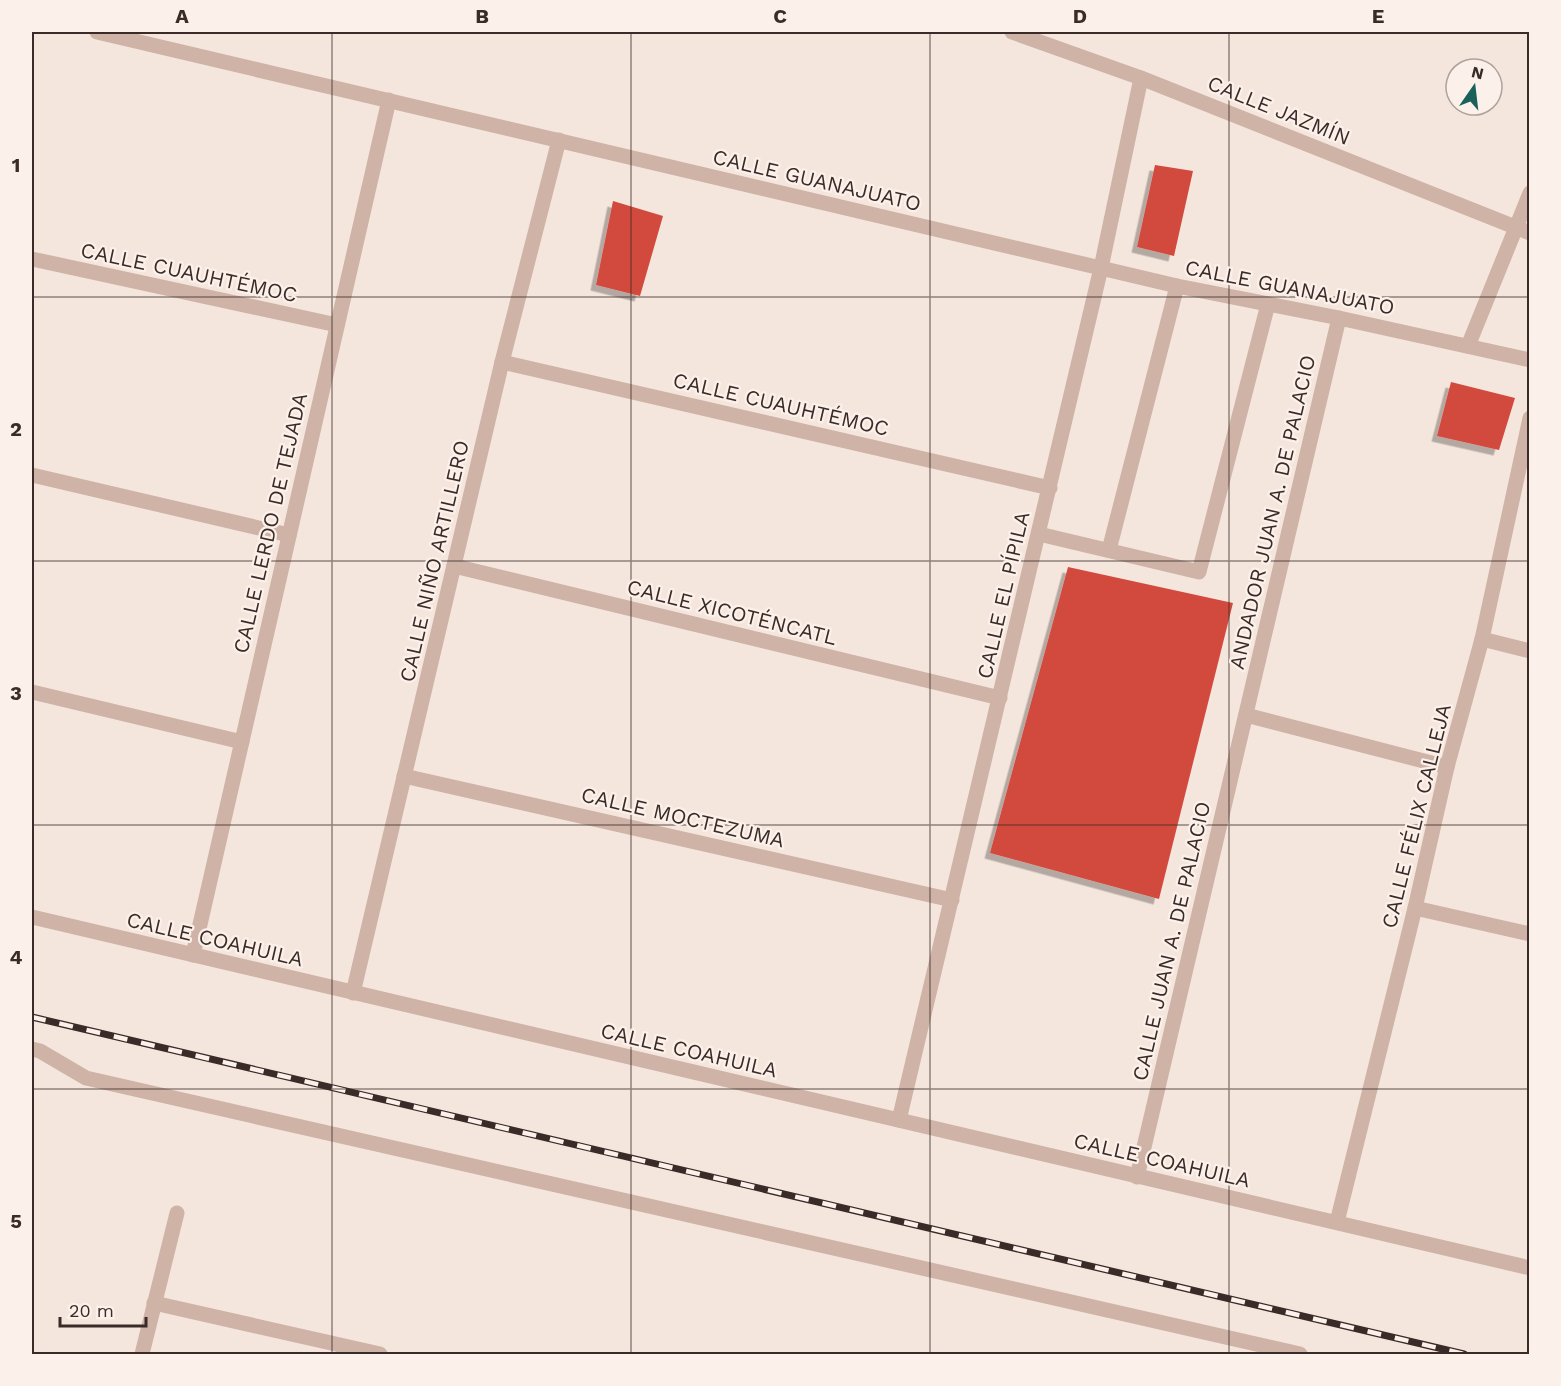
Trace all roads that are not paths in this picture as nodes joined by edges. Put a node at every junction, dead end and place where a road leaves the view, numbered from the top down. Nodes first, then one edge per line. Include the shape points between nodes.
1 (97, 32) edge
2 (1012, 32) edge
3 (1141, 78) junction
4 (389, 100) junction
5 (559, 140) junction
6 (1530, 193) edge
7 (1515, 227) junction
8 (1530, 233) edge
9 (32, 259) edge
10 (1101, 268) junction
11 (1177, 286) junction
12 (1268, 304) junction
13 (1339, 318) junction
14 (337, 325) junction
15 (1468, 346) junction
16 (1530, 360) edge
17 (502, 362) junction
18 (1530, 418) edge
19 (32, 475) edge
20 (1050, 488) junction
21 (1039, 534) junction
22 (289, 536) junction
23 (1109, 550) junction
24 (454, 566) junction
25 (1482, 639) junction
26 (1530, 651) edge
27 (32, 692) edge
28 (1000, 698) junction
29 (1246, 715) junction
30 (242, 742) junction
31 (1447, 767) junction
32 (404, 776) junction
33 (952, 900) junction
34 (1415, 908) junction
35 (32, 917) edge
36 (1530, 934) edge
37 (193, 955) junction
38 (353, 993) junction
39 (32, 1049) edge
40 (899, 1120) junction
41 (1137, 1177) junction
42 (177, 1213) dead end
43 (1336, 1222) junction
44 (1530, 1268) edge
45 (154, 1303) junction
46 (142, 1354) edge
47 (380, 1354) edge
48 (1300, 1354) edge

1 - 4 street, CALLE GUANAJUATO
2 - 3 street, CALLE JAZMÍN
3 - 7 street, CALLE JAZMÍN
3 - 10 street, CALLE EL PÍPILA
4 - 5 street, CALLE GUANAJUATO
4 - 14 street, CALLE LERDO DE TEJADA
5 - 10 street, CALLE GUANAJUATO
5 - 17 street, CALLE NIÑO ARTILLERO
6 - 7 street
7 - 8 street, CALLE JAZMÍN
7 - 15 street
9 - 14 street, CALLE CUAUHTÉMOC
10 - 11 street, CALLE GUANAJUATO
10 - 20 street, CALLE EL PÍPILA
11 - 12 street, CALLE GUANAJUATO
11 - 23 street
12 - 13 street, CALLE GUANAJUATO
12 - 23 street via 1199,572
13 - 15 street, CALLE GUANAJUATO
13 - 29 street, ANDADOR JUAN A. DE PALACIO
14 - 22 street, CALLE LERDO DE TEJADA
15 - 16 street, CALLE GUANAJUATO
17 - 20 street, CALLE CUAUHTÉMOC
17 - 24 street, CALLE NIÑO ARTILLERO
18 - 25 street, CALLE FÉLIX CALLEJA
19 - 22 street
20 - 21 street, CALLE EL PÍPILA
21 - 23 street
21 - 28 street, CALLE EL PÍPILA
22 - 30 street, CALLE LERDO DE TEJADA
24 - 28 street, CALLE XICOTÉNCATL
24 - 32 street, CALLE NIÑO ARTILLERO
25 - 26 street
25 - 31 street, CALLE FÉLIX CALLEJA
27 - 30 street
28 - 33 street, CALLE EL PÍPILA
29 - 31 street
29 - 41 street, CALLE JUAN A. DE PALACIO
30 - 37 street, CALLE LERDO DE TEJADA
31 - 34 street, CALLE FÉLIX CALLEJA
32 - 33 street, CALLE MOCTEZUMA
32 - 38 street, CALLE NIÑO ARTILLERO
33 - 40 street, CALLE EL PÍPILA
34 - 36 street
34 - 43 street, CALLE FÉLIX CALLEJA
35 - 37 street, CALLE COAHUILA
37 - 38 street, CALLE COAHUILA
38 - 40 street, CALLE COAHUILA
39 - 48 street via 86,1078
40 - 41 street, CALLE COAHUILA
41 - 43 street, CALLE COAHUILA
42 - 45 street
43 - 44 street, CALLE COAHUILA
45 - 46 street
45 - 47 street

